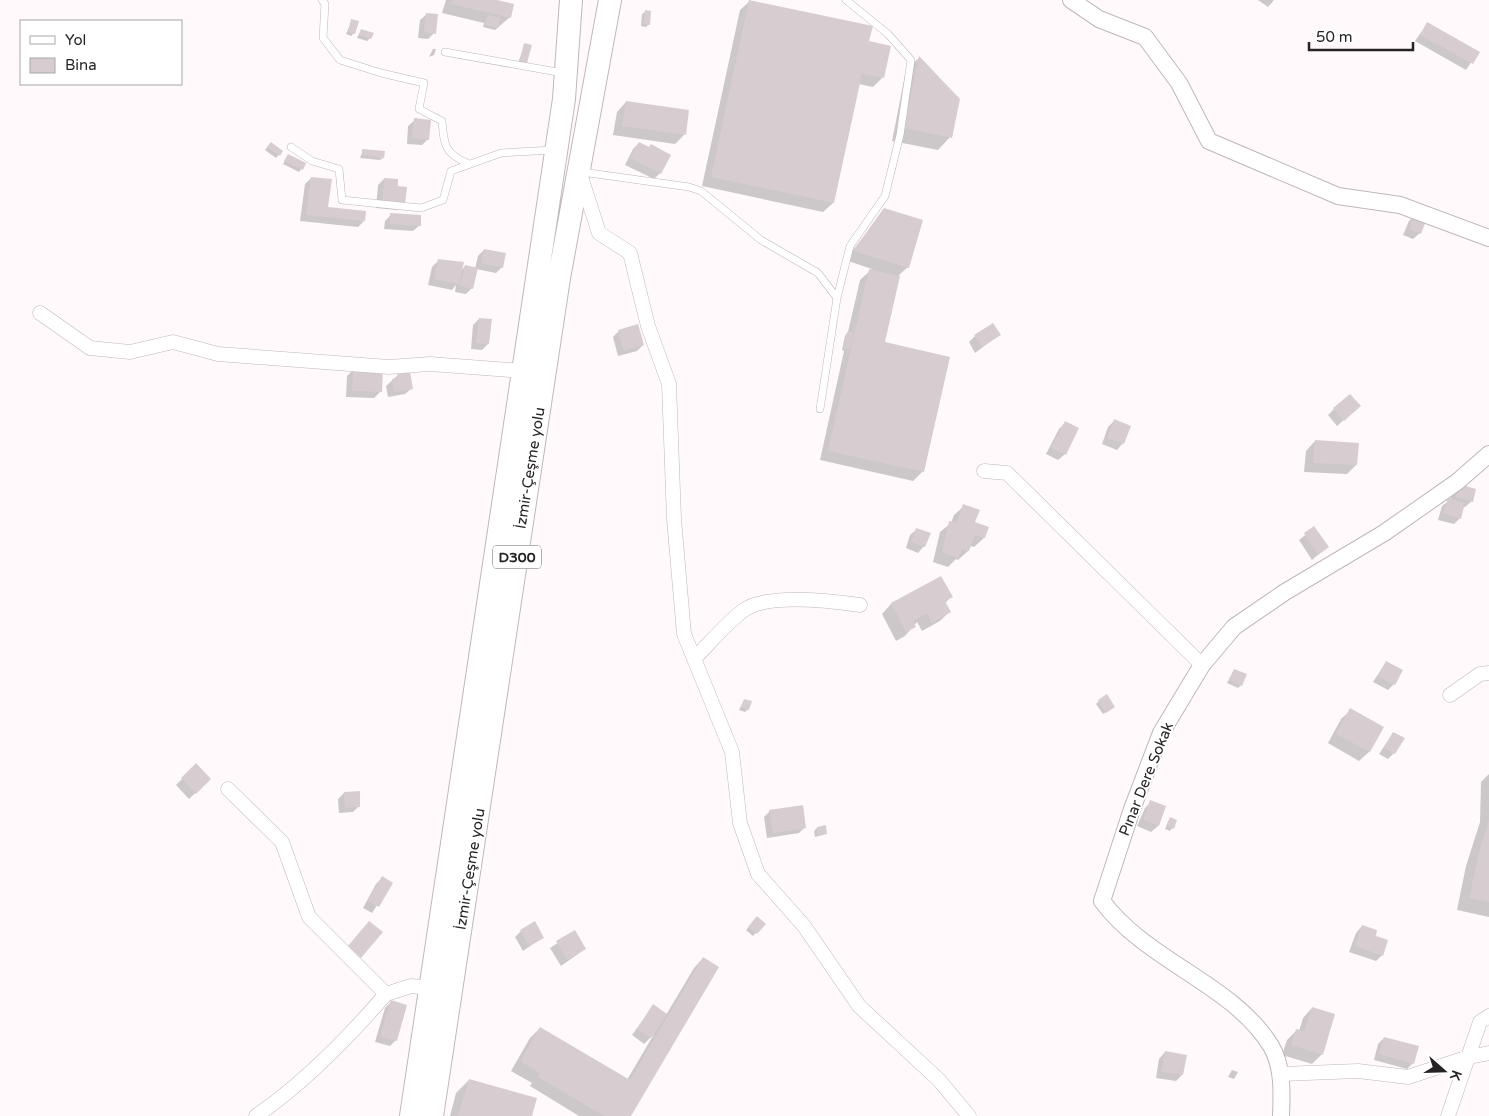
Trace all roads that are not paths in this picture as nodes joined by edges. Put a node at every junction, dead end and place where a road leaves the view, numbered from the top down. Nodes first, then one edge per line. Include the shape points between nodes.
1 (322, 0) edge
2 (571, 0) edge
3 (610, 0) edge
4 (846, 0) edge
5 (1072, 0) edge
6 (445, 52) dead end
7 (566, 73) junction
8 (291, 147) dead end
9 (556, 150) junction
10 (469, 164) junction
11 (579, 171) junction
12 (1489, 238) edge
13 (837, 298) junction
14 (40, 312) dead end
15 (523, 372) junction
16 (820, 409) dead end
17 (1489, 454) edge
18 (984, 471) dead end
19 (860, 605) dead end
20 (694, 659) junction
21 (1202, 666) junction
22 (1489, 673) edge
23 (1450, 695) dead end
24 (228, 789) dead end
25 (430, 988) junction
26 (386, 994) junction
27 (1489, 1016) edge
28 (1489, 1053) edge
29 (1469, 1057) junction
30 (1281, 1074) junction
31 (256, 1116) edge
32 (411, 1116) edge
33 (432, 1116) edge
34 (969, 1116) edge
35 (1282, 1116) edge
36 (1448, 1116) edge

1 - 10 lane via 325,4 323,38 340,60 424,83 419,109 442,121 444,145 455,158
2 - 7 highway, İzmir-Çeşme yolu / D300
3 - 11 highway, İzmir-Çeşme yolu / D300
4 - 13 lane via 888,34 911,60 900,135 886,196 850,246
5 - 12 street via 1099,19 1145,37 1179,83 1209,141 1338,196 1400,205
6 - 7 lane
7 - 9 highway, İzmir-Çeşme yolu / D300
8 - 10 lane via 312,161 339,169 342,200 421,208 442,200 451,171
9 - 10 lane via 501,153
9 - 15 highway, İzmir-Çeşme yolu / D300
11 - 13 lane via 702,191 762,240 818,273
11 - 20 street via 599,233 630,253 648,326 669,384 674,519 684,634
11 - 33 highway, İzmir-Çeşme yolu / D300 via 559,278
13 - 16 lane
14 - 15 street via 90,348 130,352 174,342 218,354 389,367 430,364
15 - 25 highway, İzmir-Çeşme yolu / D300
17 - 21 street, Pınar Dere Sokak via 1457,482 1384,532 1234,627
18 - 21 street via 1007,472
19 - 20 street via 815,599 773,602 745,609
20 - 34 street via 732,752 740,823 758,874 804,926 860,1006 939,1080
21 - 30 street, Pınar Dere Sokak via 1162,733 1132,809 1102,901 1116,920 1148,946 1230,1002 1251,1022 1271,1046
22 - 23 street via 1480,674
24 - 26 street via 282,842 310,917
25 - 26 street via 411,986
25 - 32 highway, İzmir-Çeşme yolu / D300
26 - 31 street via 362,1022 279,1100
27 - 29 street via 1480,1022
28 - 29 street
29 - 30 street via 1408,1077 1358,1071
29 - 36 street
30 - 35 street, Pınar Dere Sokak

